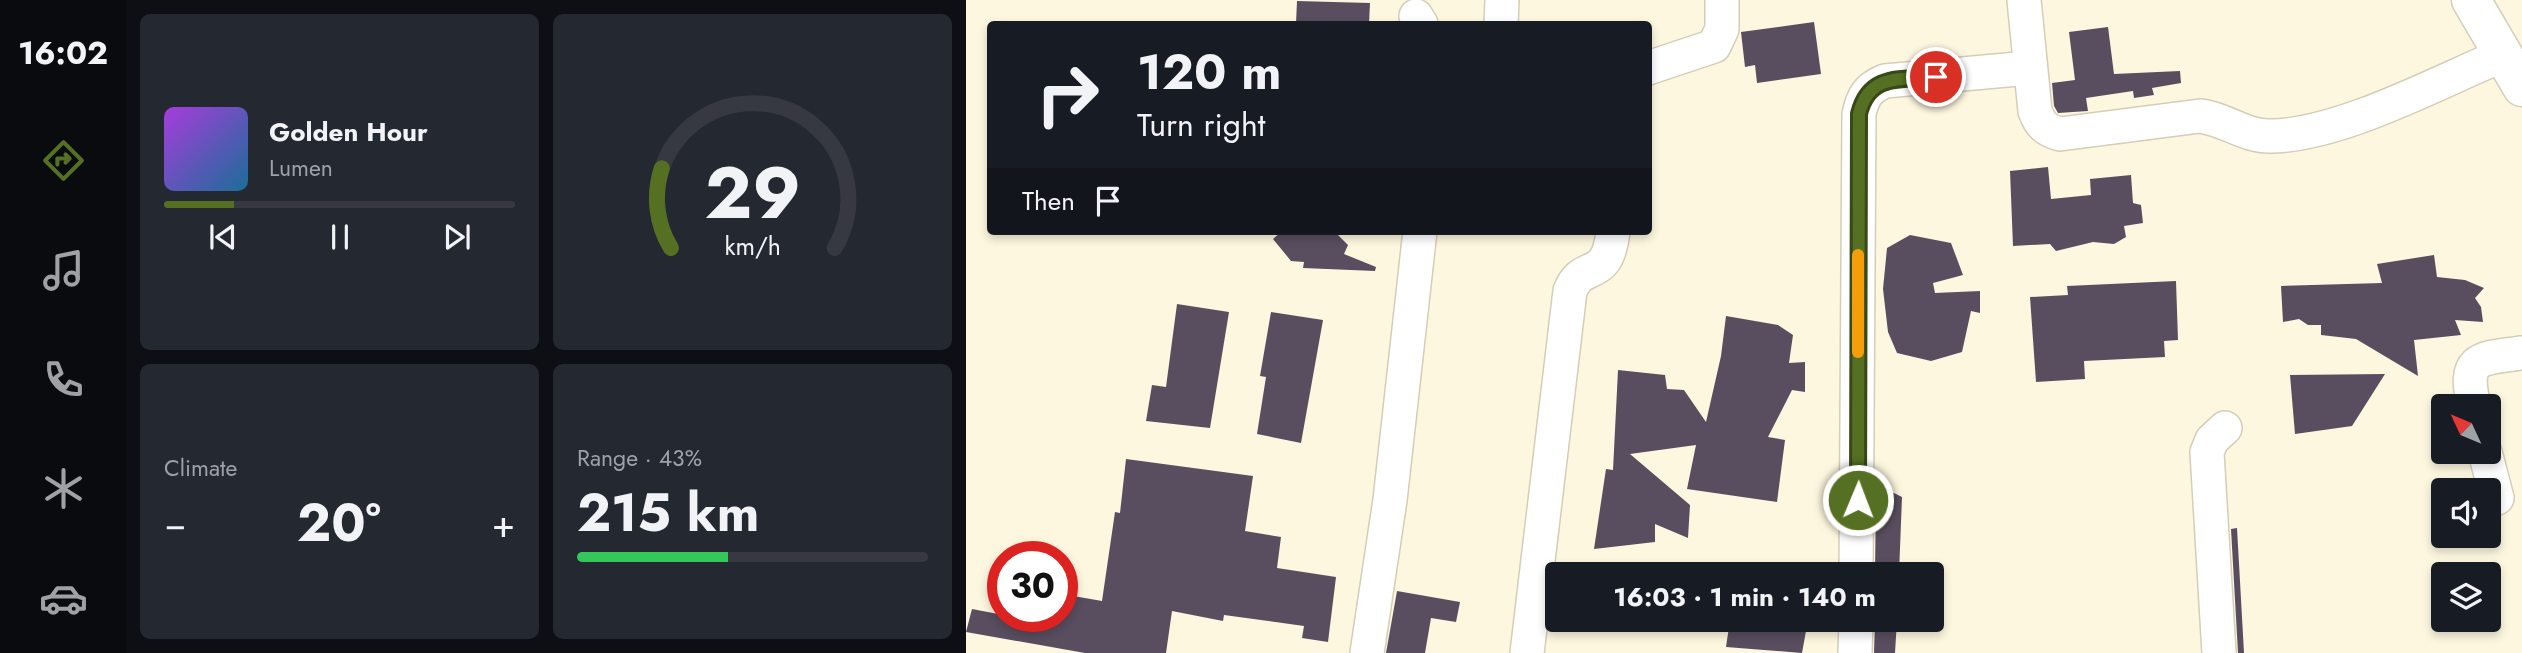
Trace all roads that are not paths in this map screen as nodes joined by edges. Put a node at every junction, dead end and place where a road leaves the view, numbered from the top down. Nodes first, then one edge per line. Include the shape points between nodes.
1 (1502, 0) edge
2 (1722, 0) edge
3 (2024, 0) edge
4 (2471, 0) edge
5 (1501, 21) edge
6 (1652, 67) edge
7 (2029, 68) junction
8 (2513, 71) edge
9 (1420, 235) edge
10 (1613, 235) edge
11 (2522, 352) edge
12 (2471, 394) edge
13 (2225, 428) dead end
14 (1856, 562) edge
15 (1856, 632) edge
16 (1367, 653) edge
17 (1527, 653) edge
18 (1855, 653) edge
19 (2219, 653) edge

1 - 5 street
2 - 6 street via 1722,29 1714,46
3 - 7 street
4 - 8 main road
7 - 8 street via 2039,121 2048,131 2060,134 2200,116 2218,118 2252,135 2273,136 2345,121
7 - 14 street via 1885,81 1871,87 1862,99
9 - 16 street via 1390,500
10 - 17 street via 1606,261 1580,275 1570,291
11 - 12 street via 2476,362 2468,381
13 - 19 street via 2207,452
15 - 18 street

